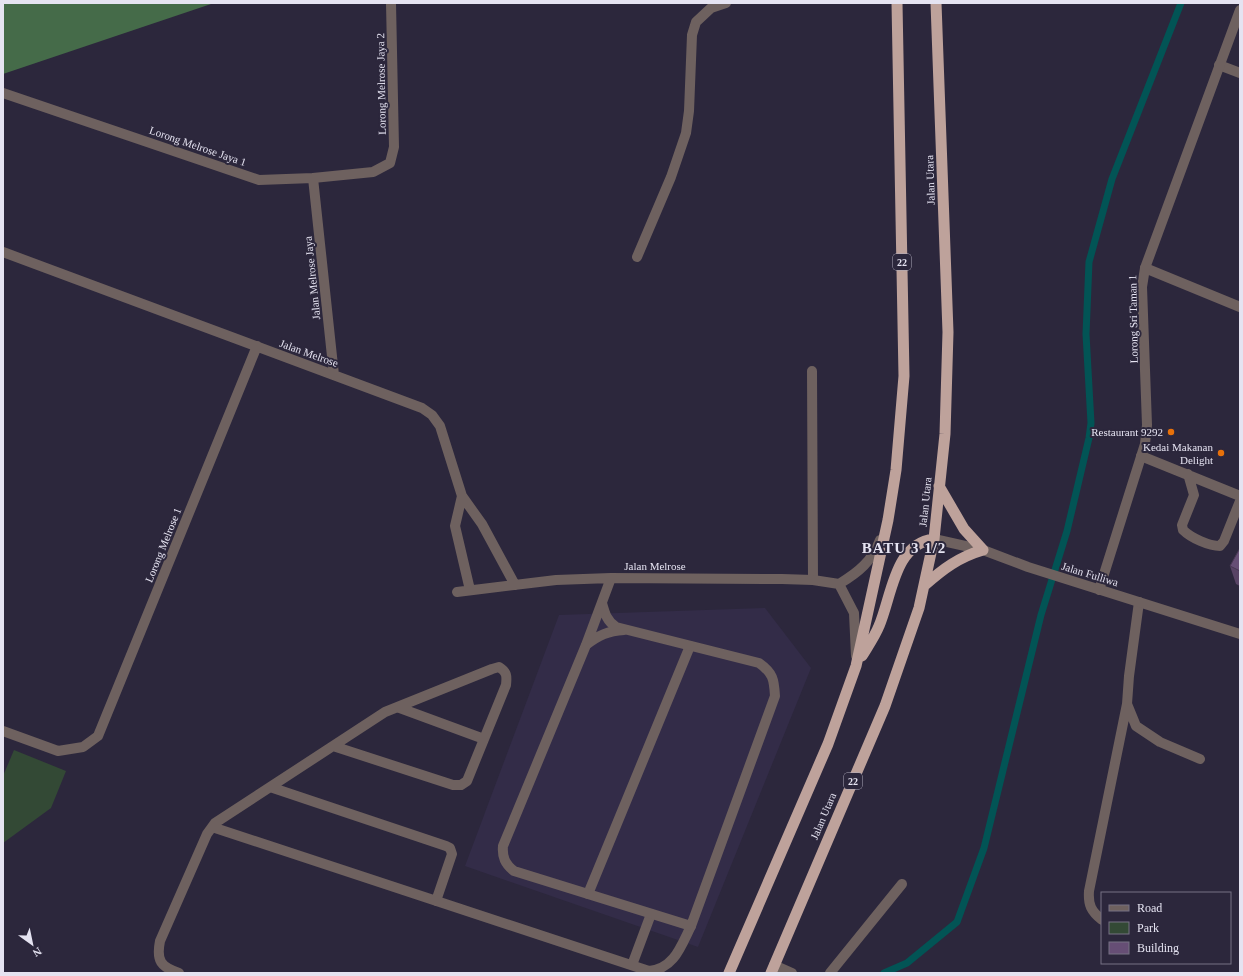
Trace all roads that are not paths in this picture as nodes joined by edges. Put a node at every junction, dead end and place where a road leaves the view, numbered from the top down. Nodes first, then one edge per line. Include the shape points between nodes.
1 (391, 3) edge
2 (726, 3) edge
3 (897, 3) edge
4 (936, 3) edge
5 (1240, 10) edge
6 (1219, 65) junction
7 (1240, 73) edge
8 (3, 92) edge
9 (390, 163) joint
10 (313, 178) junction
11 (3, 252) edge
12 (637, 257) dead end
13 (1145, 268) junction
14 (1240, 307) edge
15 (257, 346) junction
16 (812, 371) dead end
17 (334, 375) junction
18 (1141, 456) junction
19 (1188, 474) junction
20 (939, 486) junction
21 (462, 496) junction
22 (1240, 496) edge
23 (1240, 501) edge
24 (888, 520) junction
25 (1236, 520) edge
26 (934, 540) junction
27 (983, 550) junction
28 (611, 578) junction
29 (813, 580) junction
30 (839, 584) junction
31 (515, 585) junction
32 (925, 585) junction
33 (470, 590) junction
34 (1099, 590) junction
35 (457, 592) dead end
36 (1139, 602) junction
37 (602, 603) junction
38 (626, 630) junction
39 (1240, 634) edge
40 (586, 645) junction
41 (690, 646) junction
42 (856, 666) junction
43 (1127, 704) junction
44 (397, 707) junction
45 (3, 731) edge
46 (484, 740) junction
47 (333, 746) junction
48 (1200, 759) dead end
49 (270, 788) junction
50 (212, 827) junction
51 (902, 884) dead end
52 (588, 894) junction
53 (436, 901) junction
54 (651, 914) junction
55 (1101, 919) edge
56 (692, 926) junction
57 (632, 965) junction
58 (772, 969) edge
59 (644, 971) edge
60 (178, 973) edge
61 (729, 973) edge
62 (792, 973) edge
63 (830, 973) edge

1 - 9 street, Lorong Melrose Jaya 2 via 394,147
2 - 12 street via 712,8 696,22 692,35 686,133 671,177
3 - 24 highway, 22 via 904,376 896,470
4 - 20 highway, Jalan Utara / 22 via 948,332 945,434
5 - 6 street, Lorong Sri Taman 1
6 - 7 street
6 - 13 street, Lorong Sri Taman 1
8 - 10 street, Lorong Melrose Jaya 1 via 259,180
9 - 10 street, Lorong Melrose Jaya 1 via 373,172
10 - 17 street, Jalan Melrose Jaya
11 - 15 street, Jalan Melrose
13 - 14 street
13 - 18 street, Lorong Sri Taman 1 via 1142,287 1147,425
15 - 17 street, Jalan Melrose
15 - 45 street, Lorong Melrose 1 via 98,736 83,747 58,751
16 - 29 street
17 - 21 street, Jalan Melrose via 422,408 432,415 440,426
18 - 19 street
18 - 34 street, Lorong Sri Taman 1
19 - 22 street
19 - 25 street via 1194,494 1182,525 1187,534 1214,546 1220,546
20 - 26 highway, Jalan Utara / 22
20 - 27 highway via 964,529
21 - 31 street via 482,524
21 - 33 street via 455,526
23 - 25 street
24 - 30 street via 872,558
24 - 42 highway, 22
26 - 27 street, Jalan Fulliwa
26 - 32 highway, Jalan Utara / 22
26 - 42 highway via 924,541 912,549 900,564 879,626
27 - 32 highway via 966,554 945,567
27 - 34 street, Jalan Fulliwa
28 - 29 street, Jalan Melrose
28 - 31 street, Jalan Melrose via 556,580
28 - 37 street
29 - 30 street, Jalan Melrose
30 - 42 street via 854,613
31 - 33 street, Jalan Melrose
32 - 58 highway, Jalan Utara / 22 via 885,706
33 - 35 street, Jalan Melrose
34 - 36 street, Jalan Fulliwa
36 - 39 street, Jalan Fulliwa
36 - 43 street
37 - 38 street via 610,623
37 - 40 street
38 - 40 street via 605,633
38 - 41 street
40 - 52 street via 503,846 503,853 505,861 514,871
41 - 52 street
41 - 56 street via 759,663 769,671 774,682 774,696
42 - 61 highway, 22 via 828,744
43 - 48 street via 1136,726 1160,742
43 - 55 street via 1089,891 1088,903
44 - 46 street
44 - 46 street via 499,667 505,670 506,685
44 - 47 street
46 - 47 street via 467,782 460,785 453,785
47 - 49 street
49 - 50 street
49 - 53 street via 450,848 452,854
50 - 53 street
50 - 60 street via 157,953 160,962 167,969
51 - 63 street
52 - 54 street
53 - 57 street
54 - 56 street
54 - 57 street
56 - 59 street via 674,958 667,965 659,970
57 - 59 street
58 - 62 street

